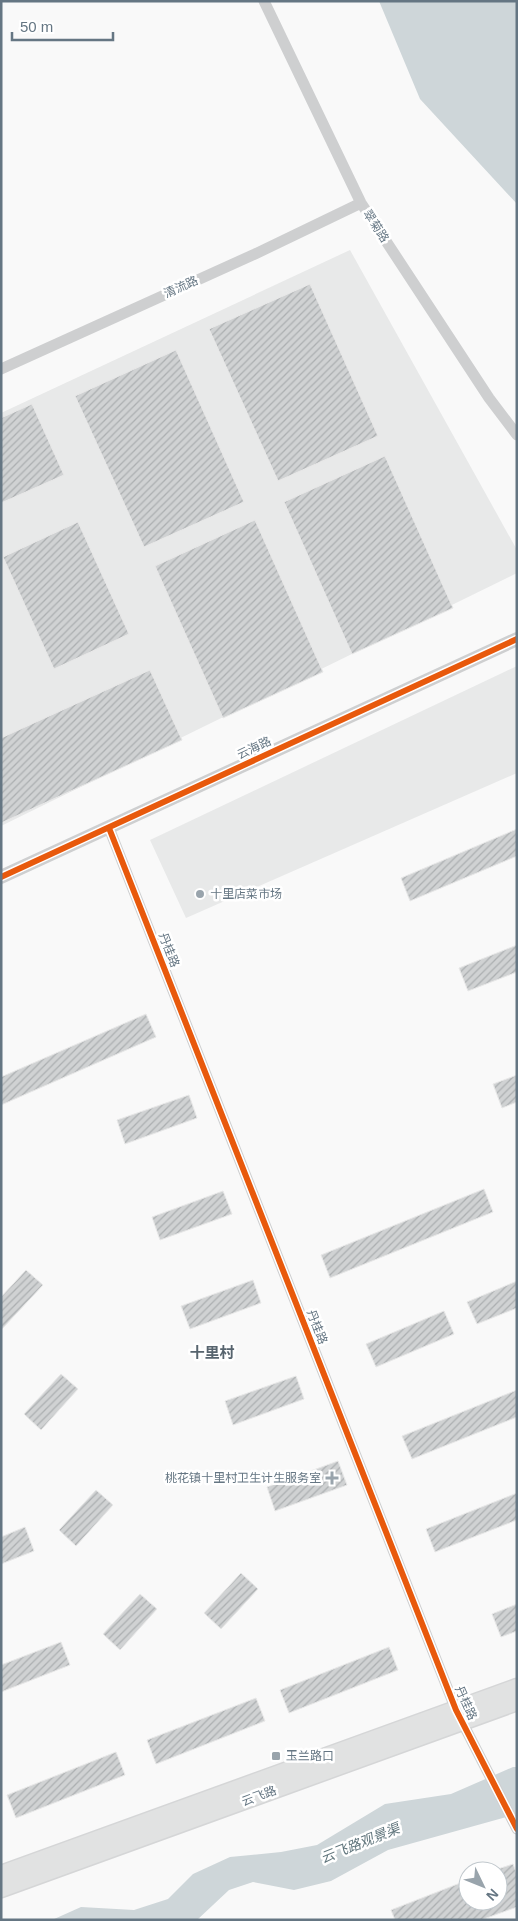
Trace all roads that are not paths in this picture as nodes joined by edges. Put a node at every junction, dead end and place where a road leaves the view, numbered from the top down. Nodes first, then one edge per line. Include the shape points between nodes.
1 (264, 1) edge
2 (361, 203) junction
3 (1, 370) edge
4 (517, 435) edge
5 (517, 639) edge
6 (108, 828) junction
7 (1, 877) edge
8 (517, 1687) edge
9 (517, 1702) edge
10 (459, 1716) junction
11 (517, 1829) edge
12 (1, 1874) edge
13 (1, 1889) edge

1 - 2 street, 翠菊路
2 - 3 street, 清流路
2 - 4 street, 翠菊路 via 489,398
5 - 6 street, 云海路
6 - 7 street, 云海路
6 - 10 street, 丹桂路
8 - 10 main road, 云飞路
9 - 10 main road, 云飞路
10 - 11 street, 丹桂路
10 - 12 main road, 云飞路
10 - 13 main road, 云飞路

